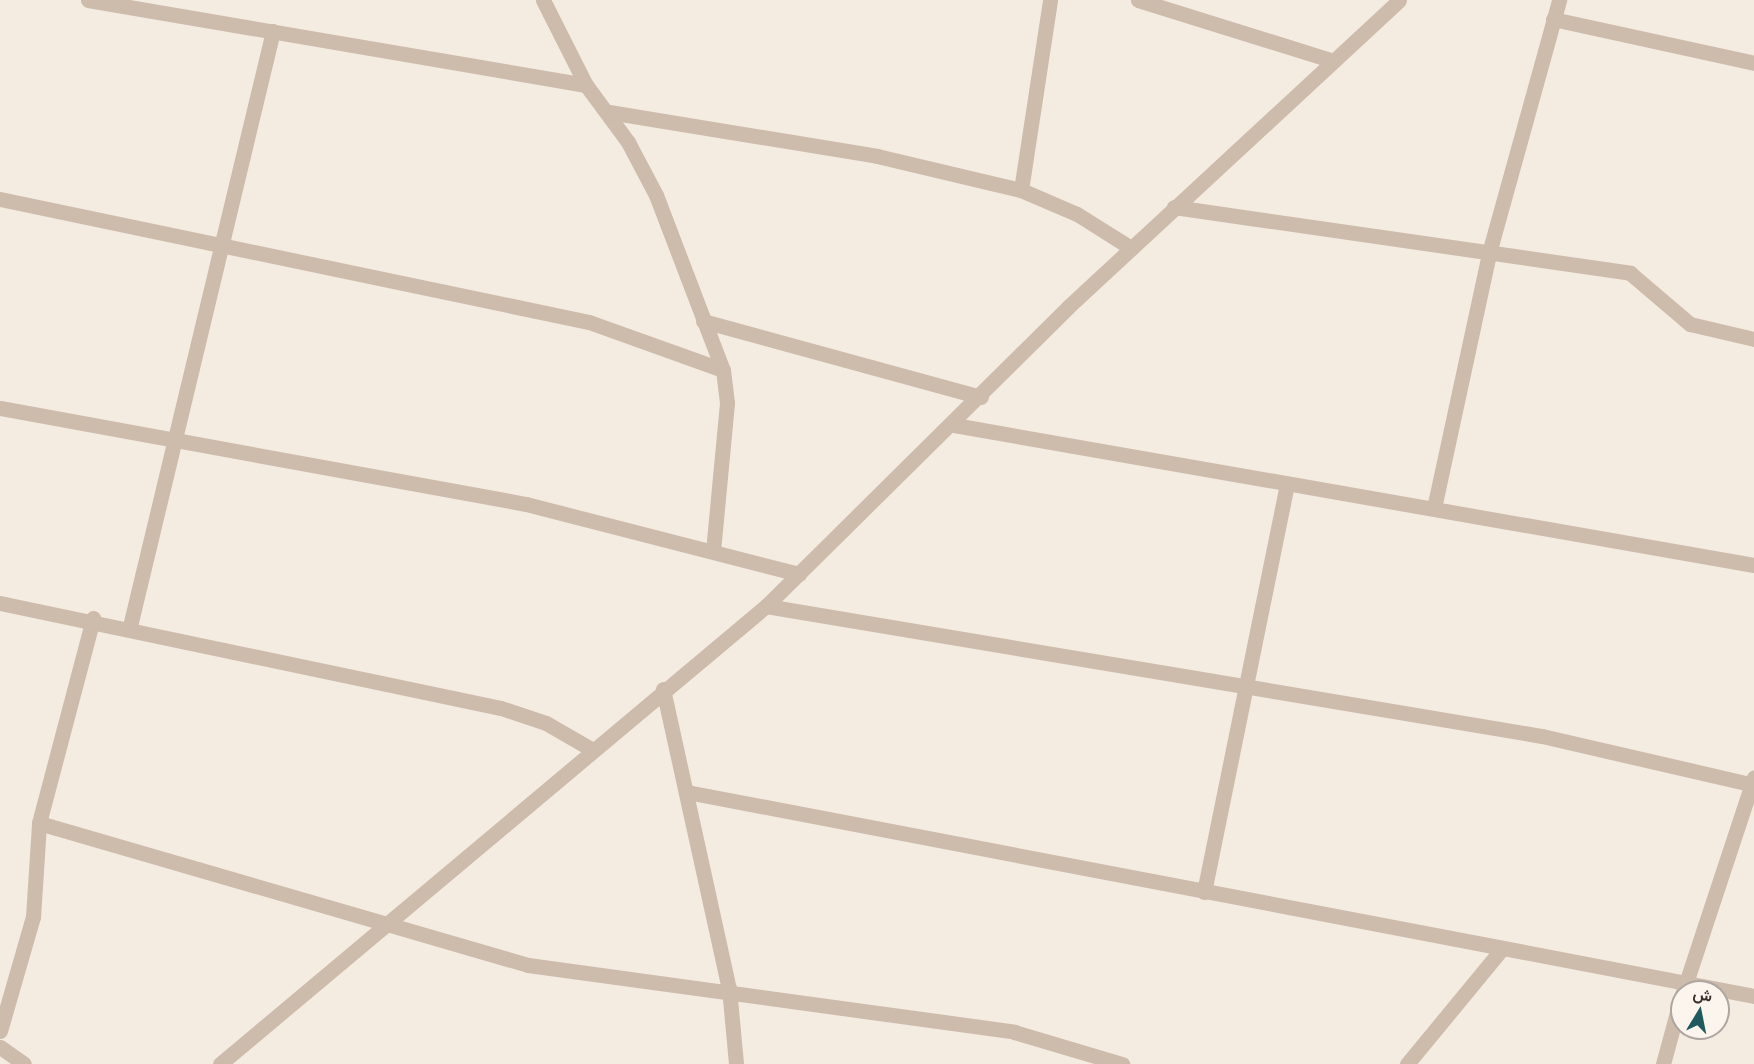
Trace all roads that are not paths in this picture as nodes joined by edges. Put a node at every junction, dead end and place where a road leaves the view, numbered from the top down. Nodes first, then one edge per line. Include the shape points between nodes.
1 (88, 0) edge
2 (543, 0) edge
3 (1050, 0) edge
4 (1138, 0) edge
5 (1399, 0) edge
6 (1558, 0) edge
7 (1553, 19) junction
8 (273, 31) junction
9 (1330, 60) junction
10 (1754, 63) edge
11 (586, 85) junction
12 (609, 112) junction
13 (1021, 190) junction
14 (0, 199) edge
15 (1174, 207) junction
16 (222, 247) junction
17 (1131, 248) junction
18 (1489, 253) junction
19 (703, 321) junction
20 (1754, 339) edge
21 (723, 370) junction
22 (981, 397) junction
23 (0, 408) edge
24 (954, 425) junction
25 (172, 437) junction
26 (1287, 485) junction
27 (1434, 508) junction
28 (713, 550) junction
29 (1754, 565) edge
30 (799, 574) junction
31 (0, 603) edge
32 (766, 606) junction
33 (93, 618) junction
34 (130, 626) junction
35 (663, 689) junction
36 (1248, 690) junction
37 (591, 749) junction
38 (1753, 782) edge
39 (687, 792) junction
40 (39, 823) junction
41 (1204, 892) junction
42 (387, 921) junction
43 (1501, 950) junction
44 (1686, 980) edge
45 (1670, 987) edge
46 (729, 988) junction
47 (1730, 994) edge
48 (1754, 996) edge
49 (0, 1031) edge
50 (1670, 1038) edge
51 (0, 1047) edge
52 (24, 1064) edge
53 (219, 1064) edge
54 (736, 1064) edge
55 (1122, 1064) edge
56 (1407, 1064) edge
57 (1663, 1064) edge

1 - 8 street
2 - 11 street
3 - 13 street
4 - 9 street
5 - 9 street
6 - 7 street
7 - 10 street
7 - 18 street
8 - 11 street
8 - 16 street
9 - 15 street
11 - 12 street
12 - 13 street via 877,156
12 - 19 street via 666,216
13 - 17 street via 1077,214
14 - 16 street
15 - 17 street
15 - 18 street
16 - 21 street via 589,322
16 - 25 street
17 - 22 street
18 - 20 street via 1630,273 1690,324
18 - 27 street
19 - 21 street
19 - 22 street
21 - 28 street via 728,403
22 - 24 street
23 - 25 street
24 - 26 street
24 - 30 street
25 - 28 street via 525,504
25 - 34 street
26 - 27 street
26 - 36 street
27 - 29 street
28 - 30 street
30 - 32 street
31 - 33 street
32 - 35 street
32 - 36 street
33 - 34 street
33 - 40 street
34 - 37 street via 501,708 546,723
35 - 37 street
35 - 39 street
36 - 38 street via 1542,736
36 - 41 street
37 - 42 street
38 - 44 street
39 - 41 street
39 - 46 street
40 - 42 street
40 - 49 street via 33,916
41 - 43 street
42 - 46 street via 560,971
42 - 53 street
43 - 45 street
43 - 56 street
46 - 54 street
46 - 55 street via 1014,1032
47 - 48 street
50 - 57 street
51 - 52 street

